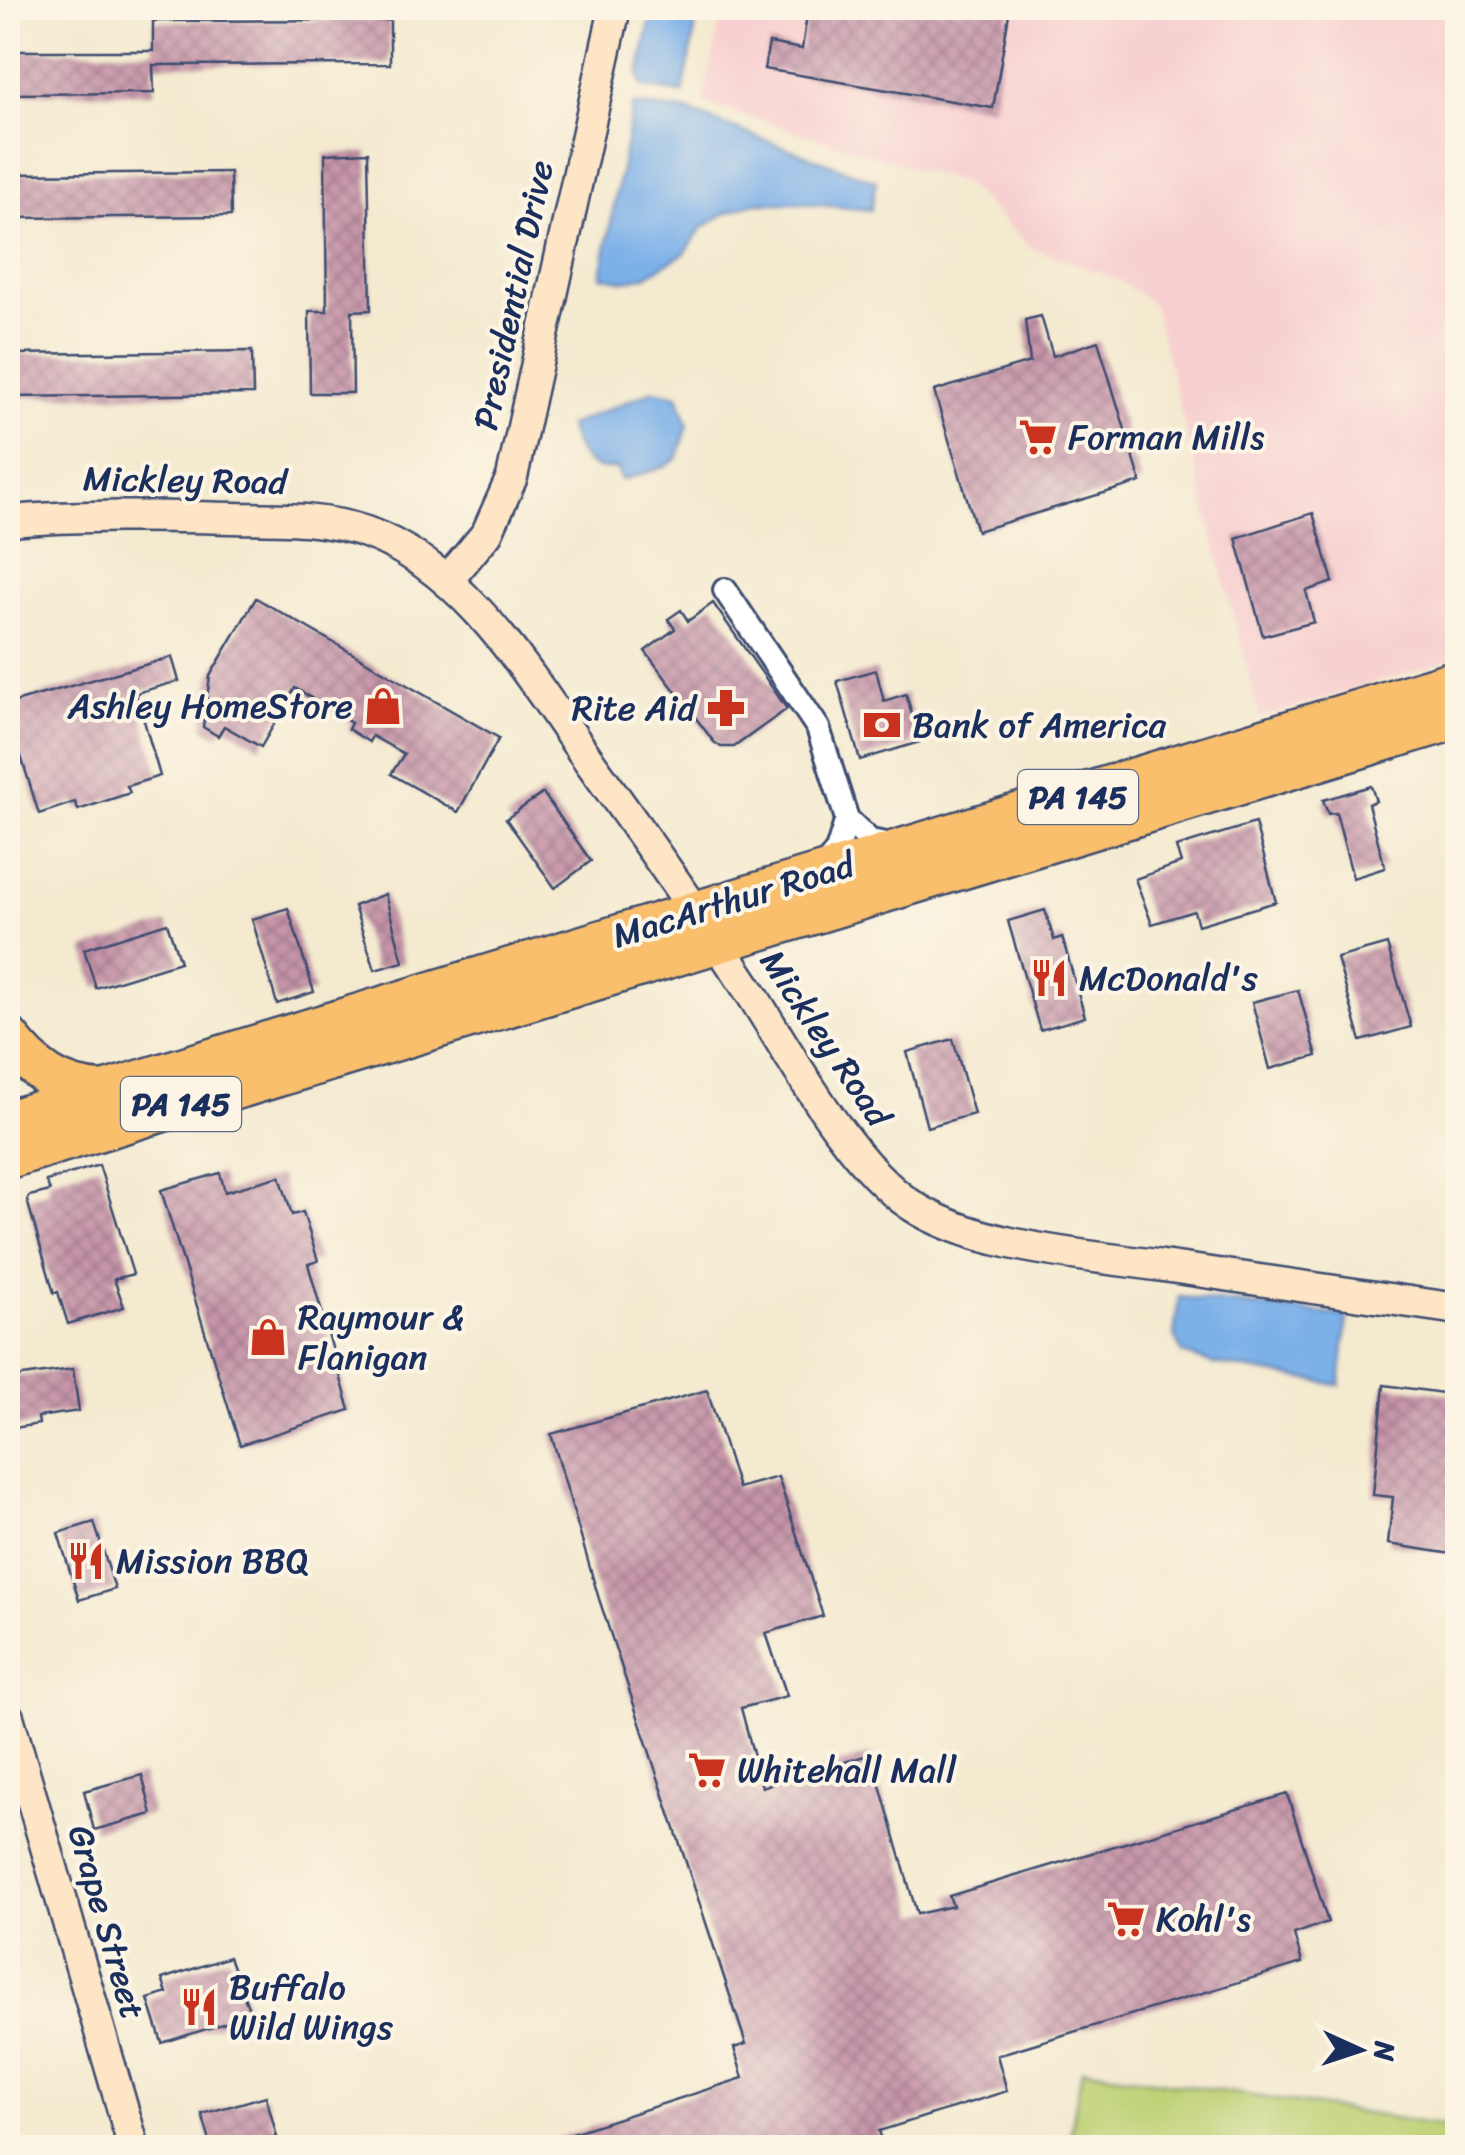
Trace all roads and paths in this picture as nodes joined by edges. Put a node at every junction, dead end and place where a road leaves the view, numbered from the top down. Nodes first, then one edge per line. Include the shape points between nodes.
1 (615, 8) edge
2 (8, 521) edge
3 (447, 582) junction
4 (725, 590) dead end
5 (1458, 680) edge
6 (1458, 718) edge
7 (847, 819) junction
8 (911, 847) junction
9 (816, 875) junction
10 (708, 926) junction
11 (8, 1038) edge
12 (102, 1092) junction
13 (8, 1120) edge
14 (8, 1158) edge
15 (1458, 1308) edge
16 (8, 1717) edge
17 (134, 2148) edge

1 - 3 street, Presidential Drive via 512,476 487,534
2 - 3 street, Mickley Road via 140,515 312,520 388,541
3 - 10 street, Mickley Road via 508,649
4 - 7 street via 818,728
5 - 8 highway, MacArthur Road / PA 145
6 - 10 highway, MacArthur Road / PA 145
7 - 8 street via 870,841
7 - 9 street via 837,851
8 - 9 highway, MacArthur Road / PA 145
9 - 10 highway, MacArthur Road / PA 145
10 - 12 highway, MacArthur Road / PA 145
10 - 14 highway, MacArthur Road / PA 145
10 - 15 street, Mickley Road via 865,1165 928,1216 975,1234 1068,1252
11 - 12 highway via 28,1063 62,1085
12 - 13 highway, MacArthur Road / PA 145
16 - 17 street, Grape Street

